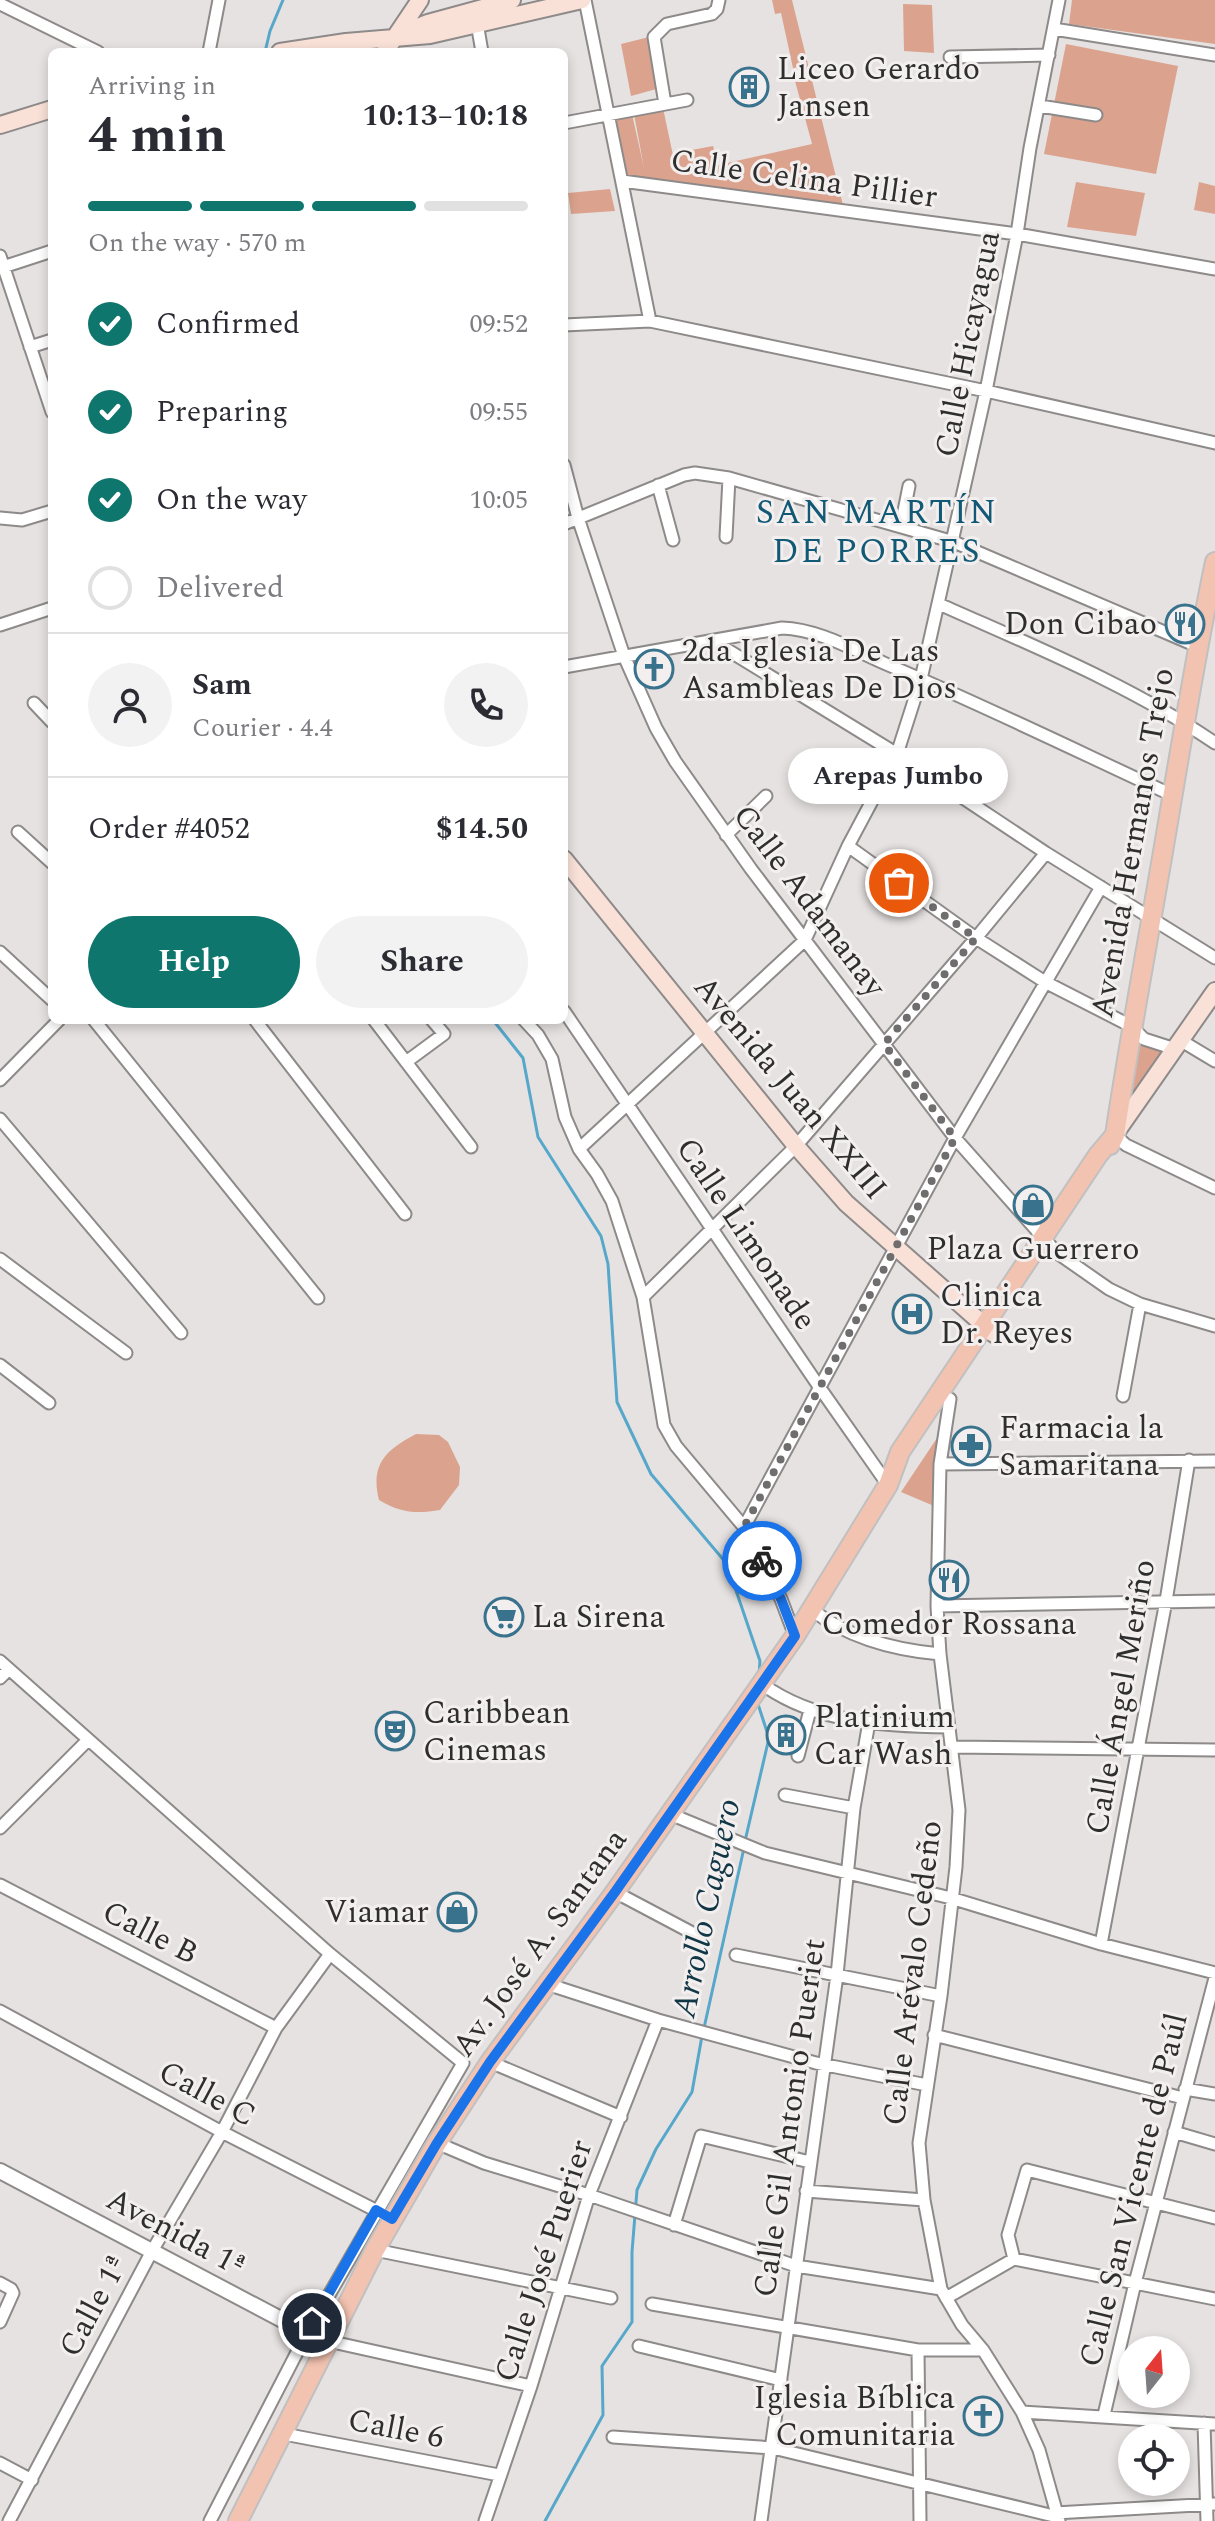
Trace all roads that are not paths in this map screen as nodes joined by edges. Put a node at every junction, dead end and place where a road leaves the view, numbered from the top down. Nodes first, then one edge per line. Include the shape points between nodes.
1 (219, 0) edge
2 (420, 0) edge
3 (512, 0) edge
4 (583, 0) edge
5 (719, 0) edge
6 (1059, 0) edge
7 (0, 4) edge
8 (477, 23) junction
9 (1054, 29) junction
10 (389, 45) edge
11 (90, 48) edge
12 (210, 48) edge
13 (309, 48) edge
14 (481, 48) edge
15 (1049, 55) junction
16 (1215, 55) edge
17 (950, 57) dead end
18 (687, 100) dead end
19 (665, 104) junction
20 (1040, 106) junction
21 (48, 110) edge
22 (1096, 115) dead end
23 (607, 116) junction
24 (568, 122) edge
25 (0, 125) edge
26 (622, 181) junction
27 (1017, 234) junction
28 (48, 252) edge
29 (2, 261) edge
30 (1215, 269) edge
31 (650, 321) junction
32 (568, 325) edge
33 (48, 341) edge
34 (30, 347) junction
35 (986, 391) junction
36 (48, 400) edge
37 (1215, 443) edge
38 (729, 478) junction
39 (568, 480) edge
40 (658, 485) junction
41 (909, 486) dead end
42 (48, 512) edge
43 (0, 518) edge
44 (578, 518) junction
45 (568, 522) edge
46 (901, 526) junction
47 (726, 537) dead end
48 (673, 540) dead end
49 (954, 542) junction
50 (1215, 562) edge
51 (939, 604) junction
52 (48, 609) edge
53 (0, 625) edge
54 (713, 641) junction
55 (1197, 646) junction
56 (624, 656) junction
57 (568, 666) edge
58 (921, 679) junction
59 (34, 703) dead end
60 (48, 718) edge
61 (1185, 721) junction
62 (1215, 743) edge
63 (897, 754) junction
64 (1172, 795) junction
65 (766, 796) dead end
66 (18, 832) dead end
67 (726, 835) junction
68 (848, 846) junction
69 (1046, 853) junction
70 (48, 859) edge
71 (568, 864) edge
72 (1101, 887) junction
73 (1152, 917) junction
74 (976, 938) junction
75 (805, 940) junction
76 (0, 952) edge
77 (1215, 958) edge
78 (1045, 982) junction
79 (1215, 991) edge
80 (48, 996) edge
81 (568, 1017) edge
82 (55, 1024) edge
83 (97, 1024) edge
84 (258, 1024) edge
85 (377, 1024) edge
86 (435, 1024) edge
87 (528, 1024) edge
88 (1131, 1026) junction
89 (706, 1034) junction
90 (884, 1044) junction
91 (1177, 1044) junction
92 (1215, 1061) edge
93 (406, 1062) junction
94 (2, 1075) edge
95 (628, 1105) junction
96 (0, 1119) edge
97 (1115, 1135) junction
98 (955, 1138) junction
99 (796, 1146) junction
100 (471, 1147) dead end
101 (579, 1149) junction
102 (1215, 1188) edge
103 (405, 1214) dead end
104 (712, 1229) junction
105 (1048, 1243) junction
106 (896, 1248) junction
107 (0, 1259) edge
108 (643, 1297) junction
109 (318, 1298) dead end
110 (1140, 1304) junction
111 (1215, 1326) edge
112 (989, 1331) junction
113 (181, 1333) dead end
114 (126, 1353) dead end
115 (0, 1365) edge
116 (820, 1388) junction
117 (1123, 1396) dead end
118 (950, 1399) junction
119 (49, 1403) dead end
120 (1189, 1460) junction
121 (1215, 1461) edge
122 (940, 1464) junction
123 (888, 1485) junction
124 (744, 1527) junction
125 (1166, 1601) junction
126 (1215, 1601) edge
127 (937, 1606) junction
128 (812, 1610) junction
129 (795, 1636) junction
130 (940, 1654) junction
131 (4, 1665) edge
132 (0, 1678) edge
133 (761, 1686) junction
134 (810, 1710) junction
135 (869, 1722) junction
136 (949, 1727) junction
137 (88, 1740) junction
138 (952, 1747) junction
139 (1139, 1750) junction
140 (1215, 1750) edge
141 (798, 1756) dead end
142 (785, 1795) dead end
143 (854, 1808) junction
144 (670, 1814) junction
145 (0, 1828) edge
146 (848, 1871) junction
147 (0, 1885) edge
148 (615, 1892) junction
149 (951, 1898) junction
150 (700, 1937) dead end
151 (1101, 1944) junction
152 (330, 1954) junction
153 (736, 1955) dead end
154 (837, 1975) junction
155 (1215, 1975) edge
156 (547, 1984) junction
157 (941, 1996) junction
158 (1211, 2007) edge
159 (0, 2011) edge
160 (658, 2020) junction
161 (276, 2028) junction
162 (934, 2035) junction
163 (490, 2062) junction
164 (823, 2065) junction
165 (927, 2085) junction
166 (1184, 2093) junction
167 (1215, 2094) edge
168 (621, 2117) junction
169 (222, 2132) junction
170 (1174, 2132) junction
171 (437, 2143) junction
172 (1215, 2144) edge
173 (810, 2162) junction
174 (0, 2171) edge
175 (806, 2191) junction
176 (589, 2195) junction
177 (924, 2200) junction
178 (1157, 2202) junction
179 (384, 2215) junction
180 (1215, 2218) edge
181 (674, 2225) junction
182 (375, 2250) junction
183 (152, 2251) junction
184 (1014, 2259) junction
185 (796, 2266) junction
186 (0, 2283) edge
187 (1135, 2283) junction
188 (561, 2287) junction
189 (944, 2294) junction
190 (611, 2298) dead end
191 (1215, 2299) edge
192 (652, 2304) dead end
193 (0, 2322) edge
194 (789, 2327) junction
195 (307, 2333) junction
196 (328, 2341) junction
197 (639, 2346) dead end
198 (918, 2350) junction
199 (983, 2350) junction
200 (781, 2380) junction
201 (531, 2386) junction
202 (1022, 2412) junction
203 (1104, 2415) junction
204 (1210, 2423) edge
205 (284, 2434) junction
206 (613, 2437) dead end
207 (773, 2448) junction
208 (0, 2463) edge
209 (499, 2475) junction
210 (32, 2480) junction
211 (919, 2485) junction
212 (1211, 2504) edge
213 (217, 2508) junction
214 (1057, 2517) edge
215 (9, 2521) edge
216 (210, 2521) edge
217 (239, 2521) edge
218 (485, 2521) edge
219 (761, 2521) edge
220 (920, 2521) edge
221 (1207, 2521) edge

1 - 12 street
2 - 10 main road
3 - 10 main road via 428,23
4 - 8 main road
4 - 23 street
5 - 19 street via 712,14 667,24 654,37
6 - 9 street, Calle Hicayagua
7 - 11 street
8 - 10 main road
8 - 14 street
9 - 15 street, Calle Hicayagua
9 - 16 street
10 - 13 main road
15 - 17 street
15 - 20 street, Calle Hicayagua
18 - 19 street
19 - 23 street
20 - 22 street
20 - 27 street, Calle Hicayagua
21 - 25 main road
23 - 24 street
23 - 26 street
26 - 27 street, Calle Celina Pillier
26 - 31 street
27 - 30 street, Calle Celina Pillier
27 - 35 street, Calle Hicayagua
28 - 29 street
29 - 34 street
31 - 32 street
31 - 35 street
33 - 34 street
34 - 36 street
35 - 37 street
35 - 49 street, Calle Hicayagua
38 - 40 street via 695,473
38 - 46 street
38 - 47 street
39 - 44 street, Calle Adamanay
40 - 44 street
40 - 48 street
41 - 46 street
42 - 43 street via 22,520
44 - 45 street
44 - 56 street, Calle Adamanay
46 - 49 street
49 - 51 street, Calle Hicayagua
49 - 55 street
50 - 55 main road, Avenida Hermanos Trejo
51 - 58 street, Calle Hicayagua
51 - 61 street
52 - 53 street
54 - 56 street
54 - 58 street via 796,629
54 - 63 street
55 - 61 main road, Avenida Hermanos Trejo
56 - 57 street
56 - 67 street, Calle Adamanay via 656,728
58 - 63 street, Calle Hicayagua
58 - 64 street
59 - 60 street
61 - 62 street
61 - 64 main road, Avenida Hermanos Trejo
63 - 68 street, Calle Hicayagua
63 - 69 street
64 - 73 main road, Avenida Hermanos Trejo
65 - 67 street
66 - 70 street
67 - 75 street, Calle Adamanay
68 - 74 street
68 - 75 street, Calle Hicayagua
69 - 72 street
69 - 74 street
71 - 89 main road, Avenida Juan XXIII
72 - 73 street
72 - 78 street
73 - 77 street
73 - 88 main road, Avenida Hermanos Trejo
74 - 78 street
74 - 90 street
75 - 89 street, Calle Hicayagua
75 - 90 street, Calle Adamanay
76 - 80 street
78 - 88 street
78 - 98 street
79 - 91 main road
81 - 95 street, Calle Limonade
82 - 94 street
83 - 109 street
84 - 103 street
85 - 93 street
86 - 93 street via 444,1034
87 - 101 street via 552,1059 565,1117
88 - 91 street via 1144,1039
88 - 97 main road, Avenida Hermanos Trejo
89 - 95 street, Calle Hicayagua
89 - 99 main road, Avenida Juan XXIII
90 - 98 street, Calle Adamanay
90 - 99 street
91 - 92 street
91 - 97 main road
93 - 100 street
95 - 101 street, Calle Hicayagua
95 - 104 street, Calle Limonade
96 - 113 street
97 - 102 street
97 - 105 main road
98 - 105 street, Calle Adamanay
98 - 106 street
99 - 104 street
99 - 106 main road, Avenida Juan XXIII via 846,1203
101 - 108 street via 612,1201
104 - 108 street
104 - 116 street, Calle Limonade
105 - 110 street, Calle Adamanay via 1109,1289
105 - 112 main road
106 - 112 main road, Avenida Juan XXIII
106 - 116 street
107 - 114 street
108 - 124 street via 664,1425
110 - 111 street, Calle Adamanay
110 - 117 street
112 - 118 main road
112 - 123 main road via 900,1452
115 - 119 street
116 - 123 street, Calle Limonade
116 - 124 street
118 - 122 street, Calle Arévalo Cedeño
118 - 123 main road
120 - 121 street
120 - 122 street
120 - 125 street, Calle Ángel Meriño
122 - 127 street, Calle Arévalo Cedeño
123 - 128 main road, Av. José A. Santana
124 - 129 street
125 - 126 street
125 - 127 street
125 - 139 street, Calle Ángel Meriño
127 - 130 street, Calle Arévalo Cedeño
128 - 129 main road, Av. José A. Santana
128 - 130 street via 866,1639
129 - 133 main road, Av. José A. Santana
130 - 136 street, Calle Arévalo Cedeño
131 - 132 street
131 - 137 street
133 - 134 street
133 - 144 main road, Av. José A. Santana
134 - 135 street
134 - 141 street
135 - 136 street
135 - 143 street, Calle Gil Antonio Pueriet
136 - 138 street, Calle Arévalo Cedeño
137 - 145 street
137 - 152 street
138 - 139 street
138 - 149 street, Calle Arévalo Cedeño via 959,1810
139 - 140 street
139 - 151 street, Calle Ángel Meriño
142 - 143 street
143 - 146 street, Calle Gil Antonio Pueriet
144 - 146 street via 765,1853
144 - 148 main road, Av. José A. Santana
146 - 149 street
146 - 154 street, Calle Gil Antonio Pueriet
147 - 161 street, Calle B
148 - 150 street
148 - 156 main road, Av. José A. Santana
149 - 151 street
149 - 157 street, Calle Arévalo Cedeño
151 - 155 street
152 - 161 street, Calle 1ª
152 - 179 street via 463,2063
153 - 154 street
154 - 157 street
154 - 164 street, Calle Gil Antonio Pueriet
155 - 158 street, Calle San Vicente de Paúl
156 - 160 street
156 - 163 main road, Av. José A. Santana
157 - 162 street, Calle Arévalo Cedeño
158 - 166 street, Calle San Vicente de Paúl
159 - 169 street, Calle C
160 - 164 street
160 - 168 street, Calle José Puerier
161 - 169 street, Calle 1ª
162 - 165 street, Calle Arévalo Cedeño
162 - 166 street
163 - 168 street
163 - 171 main road, Av. José A. Santana
164 - 165 street
164 - 173 street, Calle Gil Antonio Pueriet
165 - 177 street, Calle Arévalo Cedeño via 919,2143
166 - 167 street
166 - 170 street, Calle San Vicente de Paúl
168 - 176 street, Calle José Puerier
169 - 179 street, Calle C
169 - 183 street, Calle 1ª
170 - 172 street
170 - 178 street, Calle San Vicente de Paúl
171 - 176 street
171 - 179 main road, Av. José A. Santana
173 - 175 street, Calle Gil Antonio Pueriet
173 - 181 street via 701,2136
174 - 183 street, Avenida 1ª
175 - 177 street
175 - 185 street, Calle Gil Antonio Pueriet
176 - 181 street
176 - 188 street, Calle José Puerier
177 - 189 street, Calle Arévalo Cedeño
178 - 180 street
178 - 184 street via 1027,2170 1008,2235
178 - 187 street, Calle San Vicente de Paúl
179 - 182 main road, Av. José A. Santana
179 - 195 street
181 - 185 street
182 - 188 street
182 - 196 main road, Av. José A. Santana
183 - 195 street, Avenida 1ª
183 - 210 street, Calle 1ª
184 - 187 street
184 - 189 street
185 - 189 street
185 - 194 street, Calle Gil Antonio Pueriet
186 - 193 street via 13,2293
187 - 191 street
187 - 203 street, Calle San Vicente de Paúl
188 - 190 street
188 - 201 street, Calle José Puerier
189 - 199 street, Calle Arévalo Cedeño
192 - 194 street
194 - 198 street
194 - 200 street, Calle Gil Antonio Pueriet
195 - 196 street, Avenida 1ª
195 - 213 street
196 - 201 street
196 - 205 main road, Av. José A. Santana
197 - 200 street
198 - 199 street
198 - 211 street
199 - 202 street, Calle Arévalo Cedeño
200 - 207 street, Calle Gil Antonio Pueriet
201 - 209 street, Calle José Puerier
202 - 203 street
202 - 214 street, Calle Arévalo Cedeño via 1039,2450
203 - 204 street
204 - 212 street
205 - 209 street, Calle 6
205 - 217 main road, Av. José A. Santana
206 - 207 street
207 - 211 street
207 - 219 street, Calle Gil Antonio Pueriet
208 - 210 street
209 - 218 street, Calle José Puerier
210 - 215 street, Calle 1ª
211 - 214 street
211 - 220 street
212 - 214 street
212 - 221 street
213 - 216 street
213 - 217 street

